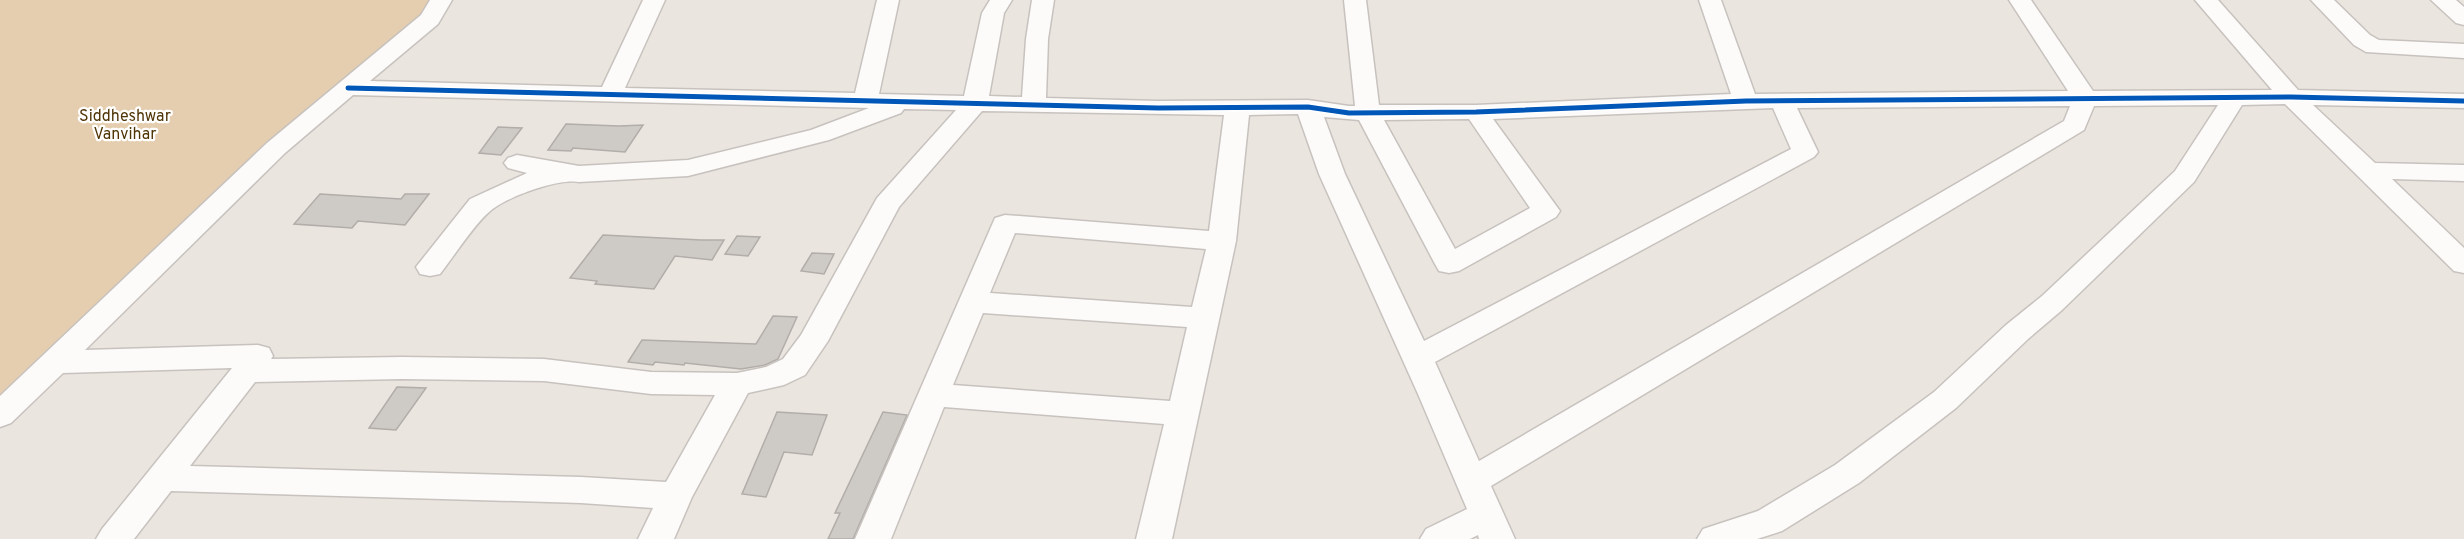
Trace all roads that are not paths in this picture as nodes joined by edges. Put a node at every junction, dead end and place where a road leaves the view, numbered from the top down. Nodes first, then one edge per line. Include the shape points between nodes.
1 (441, 0) edge
2 (654, 0) edge
3 (888, 0) edge
4 (1001, 0) edge
5 (1043, 0) edge
6 (1355, 0) edge
7 (1710, 0) edge
8 (2020, 0) edge
9 (2206, 0) edge
10 (2322, 0) edge
11 (2442, 0) edge
12 (2464, 18) edge
13 (2464, 51) edge
14 (348, 88) junction
15 (610, 95) junction
16 (2235, 97) junction
17 (2291, 97) junction
18 (2085, 98) junction
19 (864, 101) junction
20 (1746, 101) junction
21 (1782, 101) junction
22 (2464, 101) edge
23 (908, 102) junction
24 (975, 104) junction
25 (1034, 105) junction
26 (1237, 106) junction
27 (1308, 107) junction
28 (1476, 112) junction
29 (1368, 113) junction
30 (517, 163) dead end
31 (2366, 171) junction
32 (2464, 173) edge
33 (579, 174) junction
34 (1222, 242) junction
35 (2464, 264) edge
36 (430, 267) dead end
37 (972, 302) junction
38 (1204, 318) junction
39 (1417, 358) junction
40 (55, 362) junction
41 (246, 371) junction
42 (737, 384) junction
43 (933, 395) junction
44 (1183, 414) junction
45 (0, 415) edge
46 (164, 478) junction
47 (1472, 482) junction
48 (675, 496) junction
49 (1492, 527) edge
50 (114, 539) edge
51 (657, 539) edge
52 (873, 539) edge
53 (1154, 539) edge
54 (1438, 539) edge
55 (1715, 539) edge

1 - 14 street via 430,19
2 - 15 street
3 - 19 street
4 - 24 street via 993,14
5 - 25 street via 1036,39
6 - 29 street
7 - 20 street
8 - 18 street
9 - 17 street
10 - 13 street via 2374,47
11 - 12 street
14 - 15 street
14 - 40 street via 276,148
15 - 19 street
16 - 17 street
16 - 18 street
16 - 55 street via 2185,176 1945,400 1847,474 1770,521
17 - 22 street
17 - 31 street
18 - 21 street
18 - 47 street via 2075,125
19 - 23 street
20 - 21 street
20 - 28 street
21 - 39 street via 1806,152
23 - 24 street
23 - 33 street via 820,135 688,168
24 - 25 street
24 - 42 street via 887,204 813,341 794,367 773,377
25 - 26 street
26 - 27 street
26 - 34 street
27 - 29 street
27 - 39 street via 1332,174
28 - 29 street
28 - 29 street via 1546,211 1449,264
30 - 33 street
31 - 32 street
31 - 35 street
33 - 36 street via 530,180 480,205
34 - 37 street via 1005,224
34 - 38 street
37 - 38 street
37 - 43 street
38 - 44 street
39 - 47 street
40 - 41 street via 258,356
40 - 45 street
41 - 42 street via 544,370 651,383
41 - 46 street
42 - 48 street
43 - 44 street
43 - 52 street
44 - 53 street
46 - 48 street
46 - 50 street
47 - 49 street
48 - 51 street
49 - 54 street

